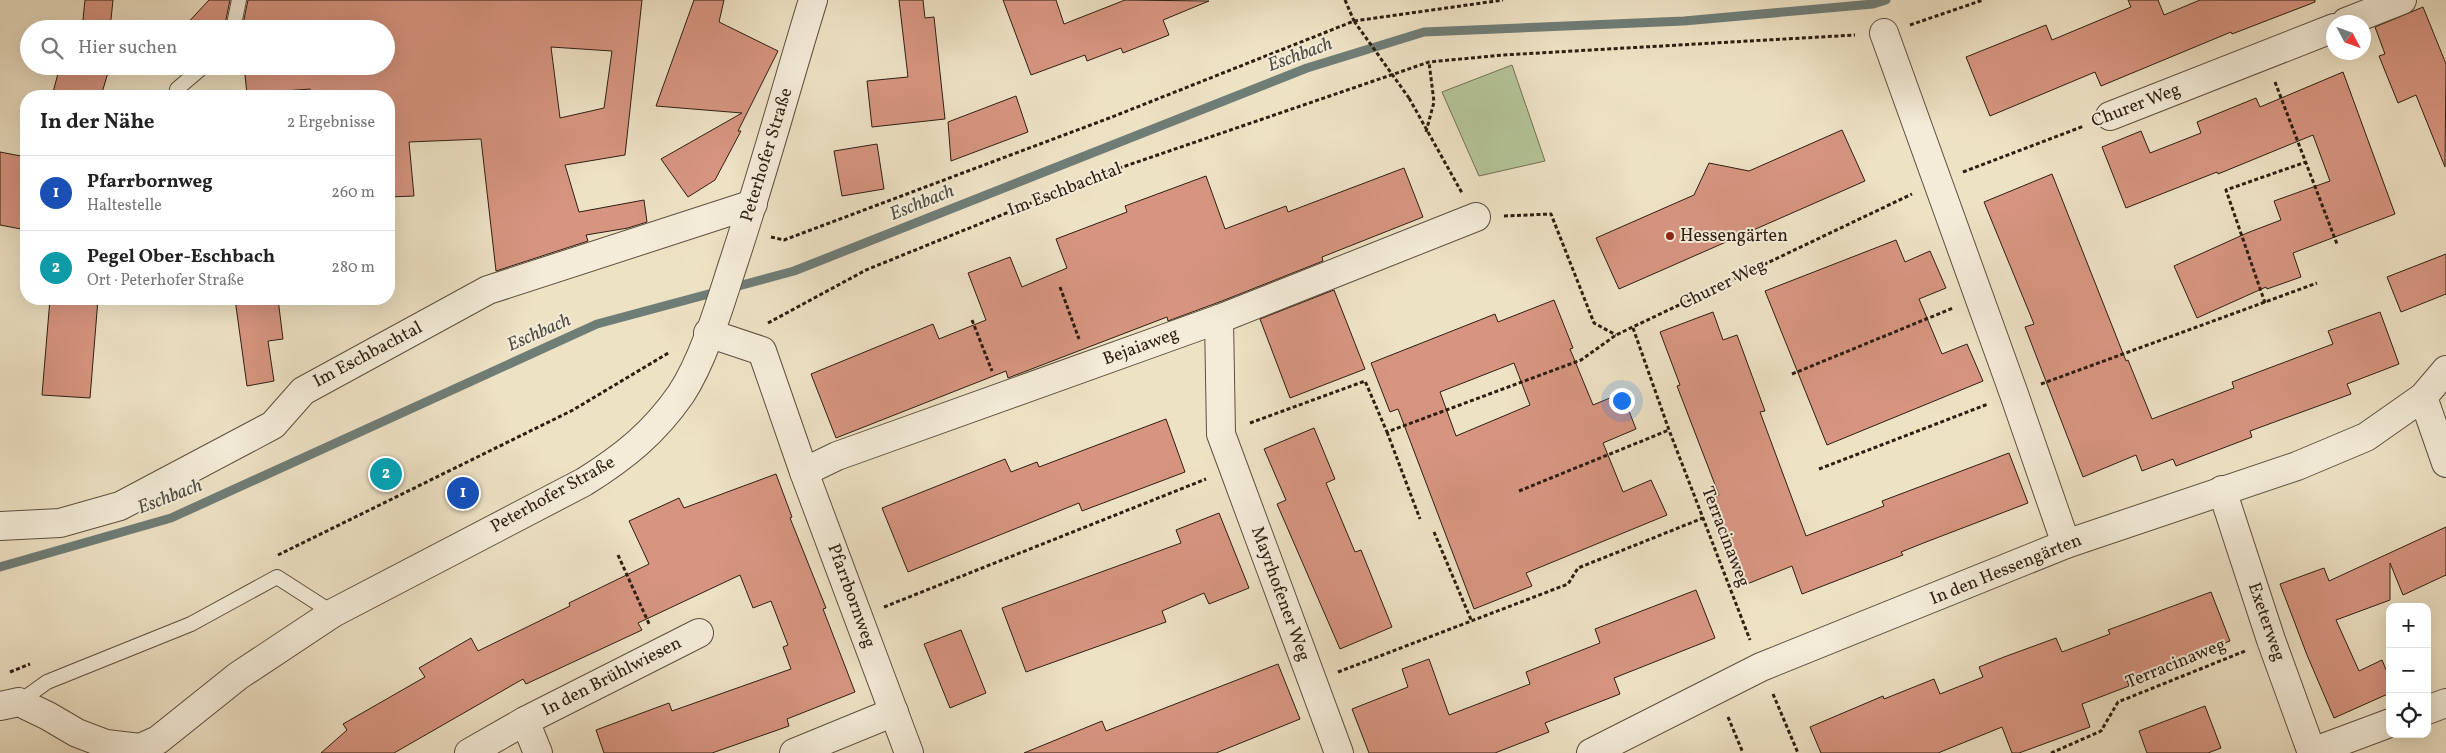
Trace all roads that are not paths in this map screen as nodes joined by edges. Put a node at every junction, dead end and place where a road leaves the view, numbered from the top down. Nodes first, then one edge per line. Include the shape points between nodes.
1 (239, 0) edge
2 (813, 0) edge
3 (2402, 0) edge
4 (2364, 15) edge
5 (235, 20) edge
6 (2326, 31) edge
7 (1884, 33) road end
8 (193, 75) edge
9 (177, 89) dead end
10 (2110, 116) road end
11 (753, 204) junction
12 (1476, 216) road end
13 (1219, 319) junction
14 (708, 333) junction
15 (2446, 370) edge
16 (2423, 397) junction
17 (2446, 463) edge
18 (804, 472) junction
19 (2222, 490) junction
20 (0, 526) edge
21 (2066, 544) junction
22 (333, 613) junction
23 (700, 633) dead end
24 (2446, 702) edge
25 (10, 704) edge
26 (2431, 708) edge
27 (894, 712) junction
28 (525, 721) junction
29 (2386, 725) edge
30 (139, 750) edge
31 (468, 753) edge
32 (538, 753) edge
33 (794, 753) edge
34 (909, 753) edge
35 (1339, 753) edge
36 (1591, 753) edge
37 (2312, 753) edge

1 - 5 lane
2 - 11 street, Peterhofer Straße
3 - 4 street
6 - 10 street, Churer Weg
7 - 21 street
8 - 9 lane
11 - 14 street, Peterhofer Straße
11 - 20 street, Im Eschbachtal via 488,290 303,391 272,425 120,506 60,522
12 - 13 street, Bejaiaweg
13 - 18 street, Bejaiaweg via 837,456
13 - 35 street, Mayrhofener Weg via 1221,434
14 - 18 street, Pfarrbornweg via 762,351
14 - 22 street, Peterhofer Straße via 682,392 643,440 620,460
15 - 16 street, In den Hessengärten
16 - 17 street
16 - 19 street, In den Hessengärten via 2366,438 2297,466
18 - 27 street, Pfarrbornweg
19 - 21 street, In den Hessengärten
19 - 37 street, Exeterweg
21 - 36 street, In den Hessengärten via 1761,667
22 - 25 lane via 277,577 190,624 47,682
22 - 30 street, Peterhofer Straße via 238,676 158,740
23 - 28 street, In den Brühlwiesen
24 - 26 street
25 - 30 street via 48,716 77,733 106,744
27 - 33 street
27 - 34 street, Pfarrbornweg
28 - 31 street, In den Brühlwiesen
28 - 32 street, In den Brühlwiesen
29 - 37 street, Exeterweg

